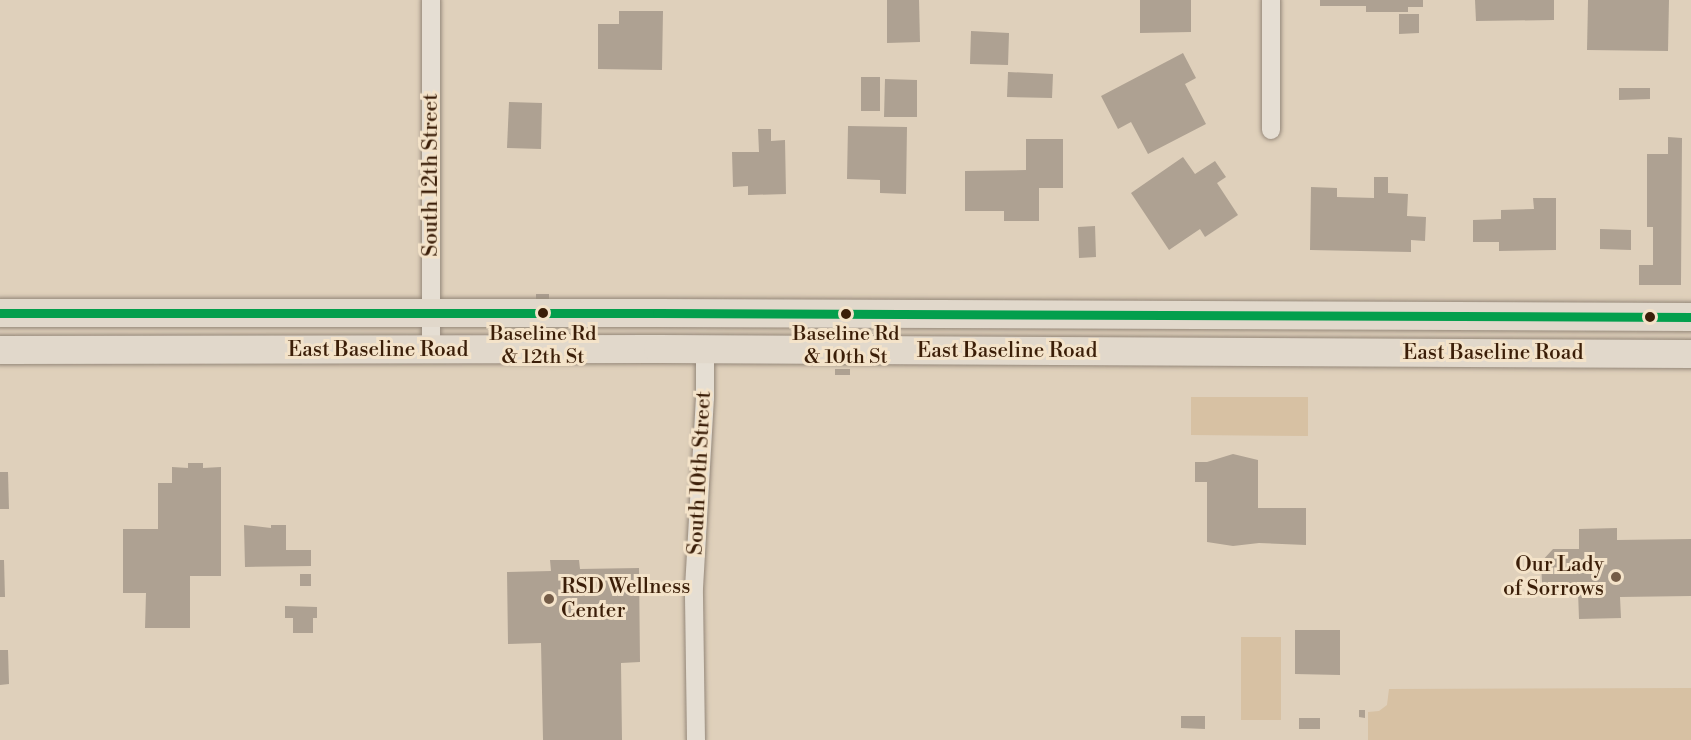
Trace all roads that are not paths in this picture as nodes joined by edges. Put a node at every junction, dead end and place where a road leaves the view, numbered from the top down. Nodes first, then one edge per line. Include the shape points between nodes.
1 (431, 0) edge
2 (1271, 0) edge
3 (1270, 130) dead end
4 (0, 313) edge
5 (42, 313) junction
6 (706, 313) junction
7 (431, 315) junction
8 (1170, 315) junction
9 (1691, 317) edge
10 (705, 349) junction
11 (0, 350) edge
12 (41, 350) junction
13 (431, 350) junction
14 (1171, 352) junction
15 (1691, 354) edge
16 (696, 740) edge

1 - 7 street, South 12th Street
2 - 3 street
4 - 5 main road, East Baseline Road
5 - 7 main road, East Baseline Road
5 - 12 main road
6 - 7 main road, East Baseline Road
6 - 8 main road, East Baseline Road
6 - 10 main road
7 - 13 street, South 12th Street
8 - 9 main road, East Baseline Road
8 - 14 main road
10 - 13 main road, East Baseline Road
10 - 14 main road, East Baseline Road
10 - 16 street, South 10th Street via 694,588
11 - 12 main road, East Baseline Road
12 - 13 main road, East Baseline Road
14 - 15 main road, East Baseline Road

